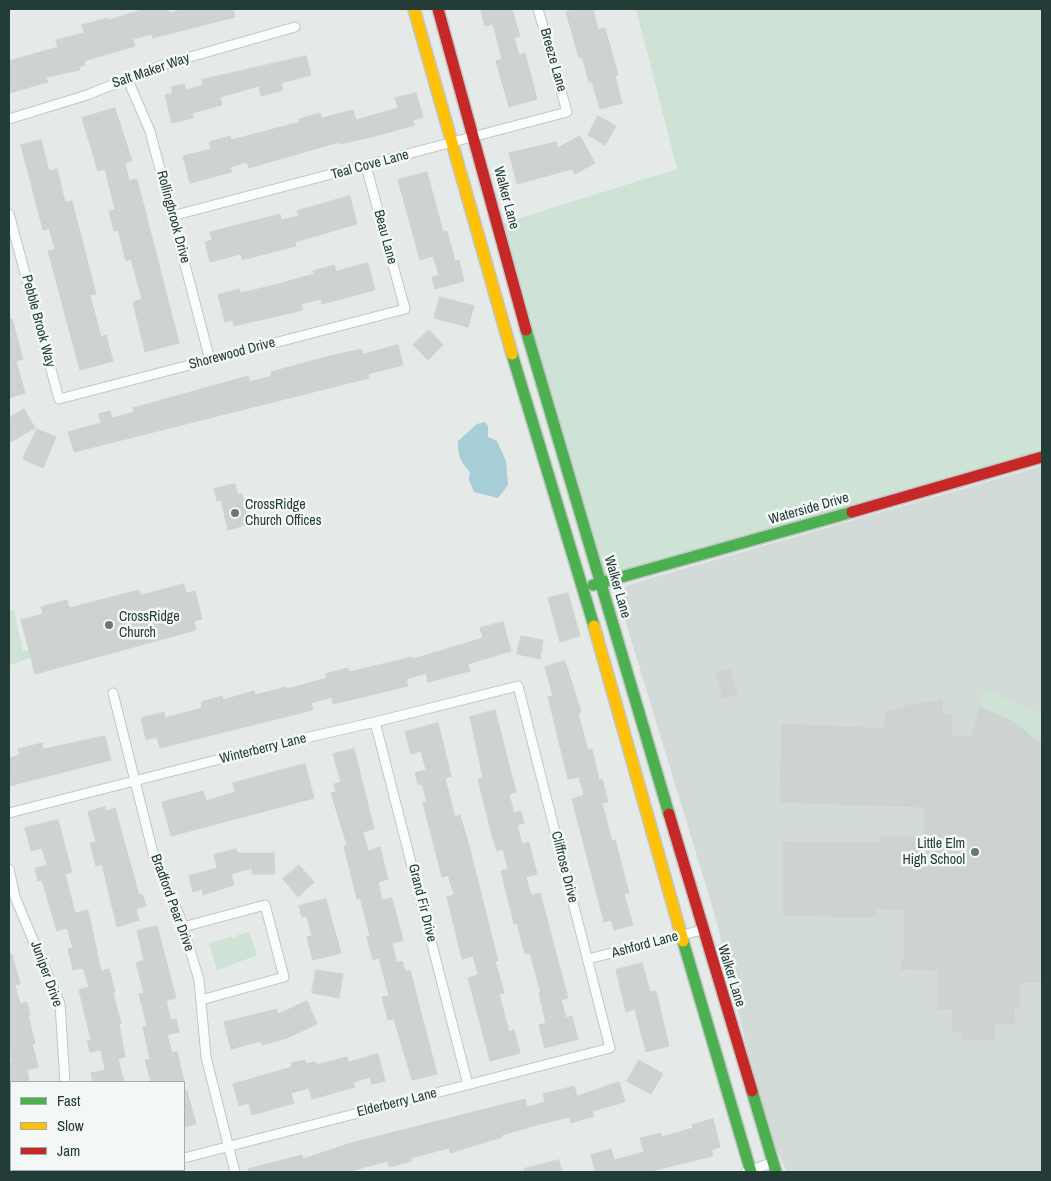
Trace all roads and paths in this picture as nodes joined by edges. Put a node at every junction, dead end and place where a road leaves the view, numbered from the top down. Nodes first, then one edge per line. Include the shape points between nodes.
1 (414, 9) edge
2 (438, 9) edge
3 (538, 9) edge
4 (295, 27) dead end
5 (127, 78) junction
6 (568, 112) joint
7 (9, 119) edge
8 (464, 140) junction
9 (366, 166) junction
10 (9, 214) edge
11 (172, 216) junction
12 (405, 309) joint
13 (210, 360) junction
14 (536, 370) junction
15 (518, 375) junction
16 (59, 399) joint
17 (1042, 457) edge
18 (600, 583) junction
19 (583, 588) junction
20 (518, 686) joint
21 (113, 693) dead end
22 (375, 722) junction
23 (135, 781) junction
24 (9, 813) edge
25 (9, 869) edge
26 (183, 927) junction
27 (702, 930) junction
28 (681, 935) junction
29 (588, 960) junction
30 (201, 1000) junction
31 (610, 1048) joint
32 (65, 1081) edge
33 (468, 1084) junction
34 (228, 1146) junction
35 (185, 1158) edge
36 (774, 1168) edge
37 (235, 1172) edge
38 (749, 1172) edge

1 - 8 street, Walker Lane
2 - 8 street, Walker Lane
3 - 6 street, Breeze Lane
4 - 5 street, Salt Maker Way
5 - 7 street, Salt Maker Way via 87,95
5 - 11 street, Rollingbrook Drive via 150,131
6 - 8 street, Teal Cove Lane
8 - 9 street, Teal Cove Lane
8 - 14 street, Walker Lane via 497,225
8 - 15 street, Walker Lane
9 - 11 street, Teal Cove Lane
9 - 12 street, Beau Lane
10 - 16 street, Pebble Brook Way
11 - 13 street, Rollingbrook Drive
12 - 13 street, Shorewood Drive
13 - 16 street, Shorewood Drive
14 - 15 street
14 - 18 street, Walker Lane
15 - 19 street, Walker Lane
17 - 18 street, Waterside Drive via 718,552
18 - 19 street, Waterside Drive
18 - 27 street, Walker Lane
19 - 28 street, Walker Lane
20 - 22 street, Winterberry Lane
20 - 29 street, Cliffrose Drive
21 - 23 street, Bradford Pear Drive
22 - 23 street, Winterberry Lane
22 - 33 street, Grand Fir Drive
23 - 24 street, Winterberry Lane
23 - 26 street, Bradford Pear Drive via 154,857
25 - 32 street, Juniper Drive via 15,897 60,1004
26 - 30 street, Bradford Pear Drive via 199,980
26 - 30 street via 265,905 284,977
27 - 28 street, Ashford Lane
27 - 36 street, Walker Lane
28 - 29 street, Ashford Lane
28 - 38 street, Walker Lane
29 - 31 street, Cliffrose Drive
30 - 34 street, Bradford Pear Drive via 206,1057
31 - 33 street, Elderberry Lane
33 - 34 street, Elderberry Lane
34 - 35 street, Elderberry Lane
34 - 37 street, Bradford Pear Drive
36 - 38 street

